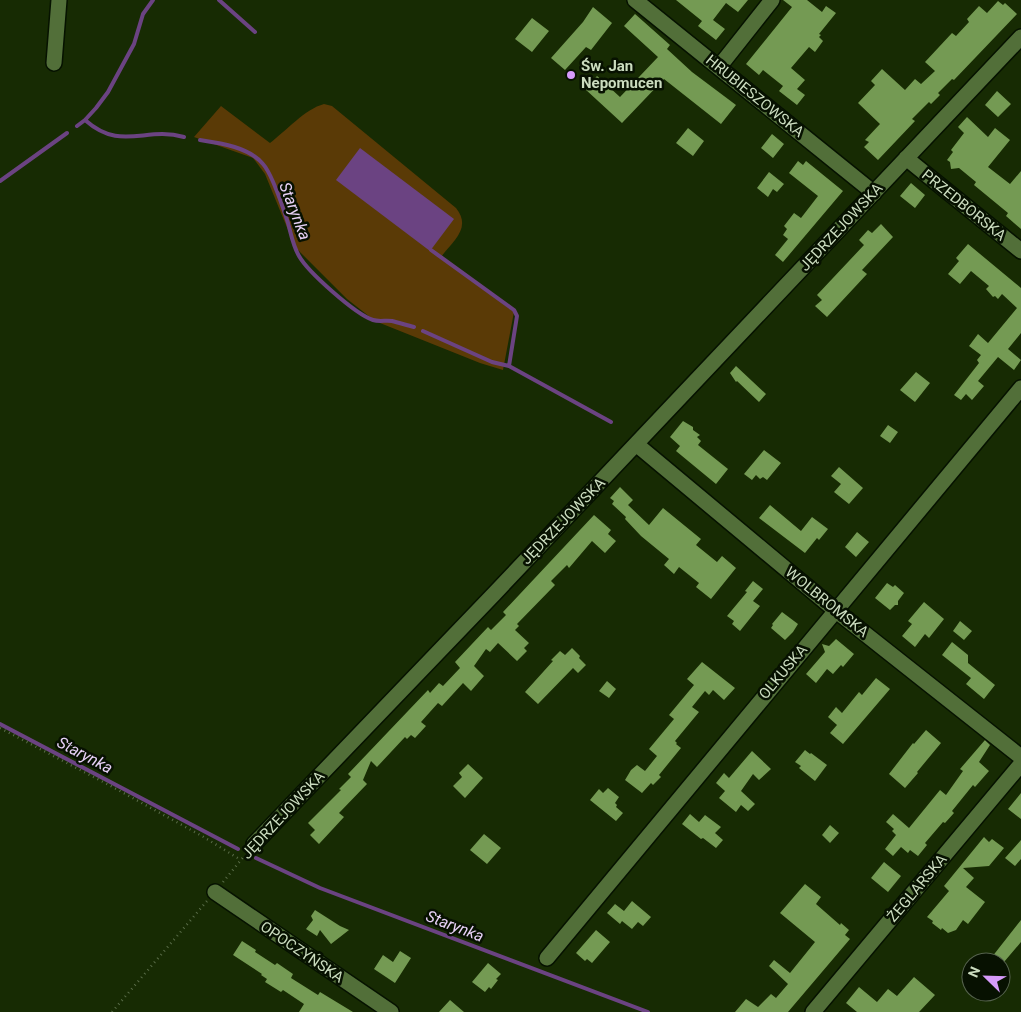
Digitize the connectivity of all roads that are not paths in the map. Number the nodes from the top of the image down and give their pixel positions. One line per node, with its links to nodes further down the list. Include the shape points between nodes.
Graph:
1 (59, 0): 5 (street)
2 (635, 0): 6 (street, HRUBIESZOWSKA)
3 (772, 0): 6 (street)
4 (1021, 37): 7 (street, JĘDRZEJOWSKA)
5 (54, 63)
6 (719, 67): 8 (street, HRUBIESZOWSKA)
7 (906, 158): 8 (street, JĘDRZEJOWSKA); 9 (street, PRZEDBORSKA)
8 (874, 193): 11 (street, JĘDRZEJOWSKA)
9 (1021, 252)
10 (1021, 388): 12 (street, OLKUSKA)
11 (636, 444): 12 (street, WOLBROMSKA); 15 (street, JĘDRZEJOWSKA)
12 (835, 610): 13 (street, WOLBROMSKA); 17 (street, OLKUSKA)
13 (1021, 757)
14 (1021, 764): 19 (street, ŻEGLARSKA)
15 (254, 844)
16 (215, 892): 18 (street, OPOCZYŃSKA)
17 (547, 958)
18 (391, 1012)
19 (812, 1012)

